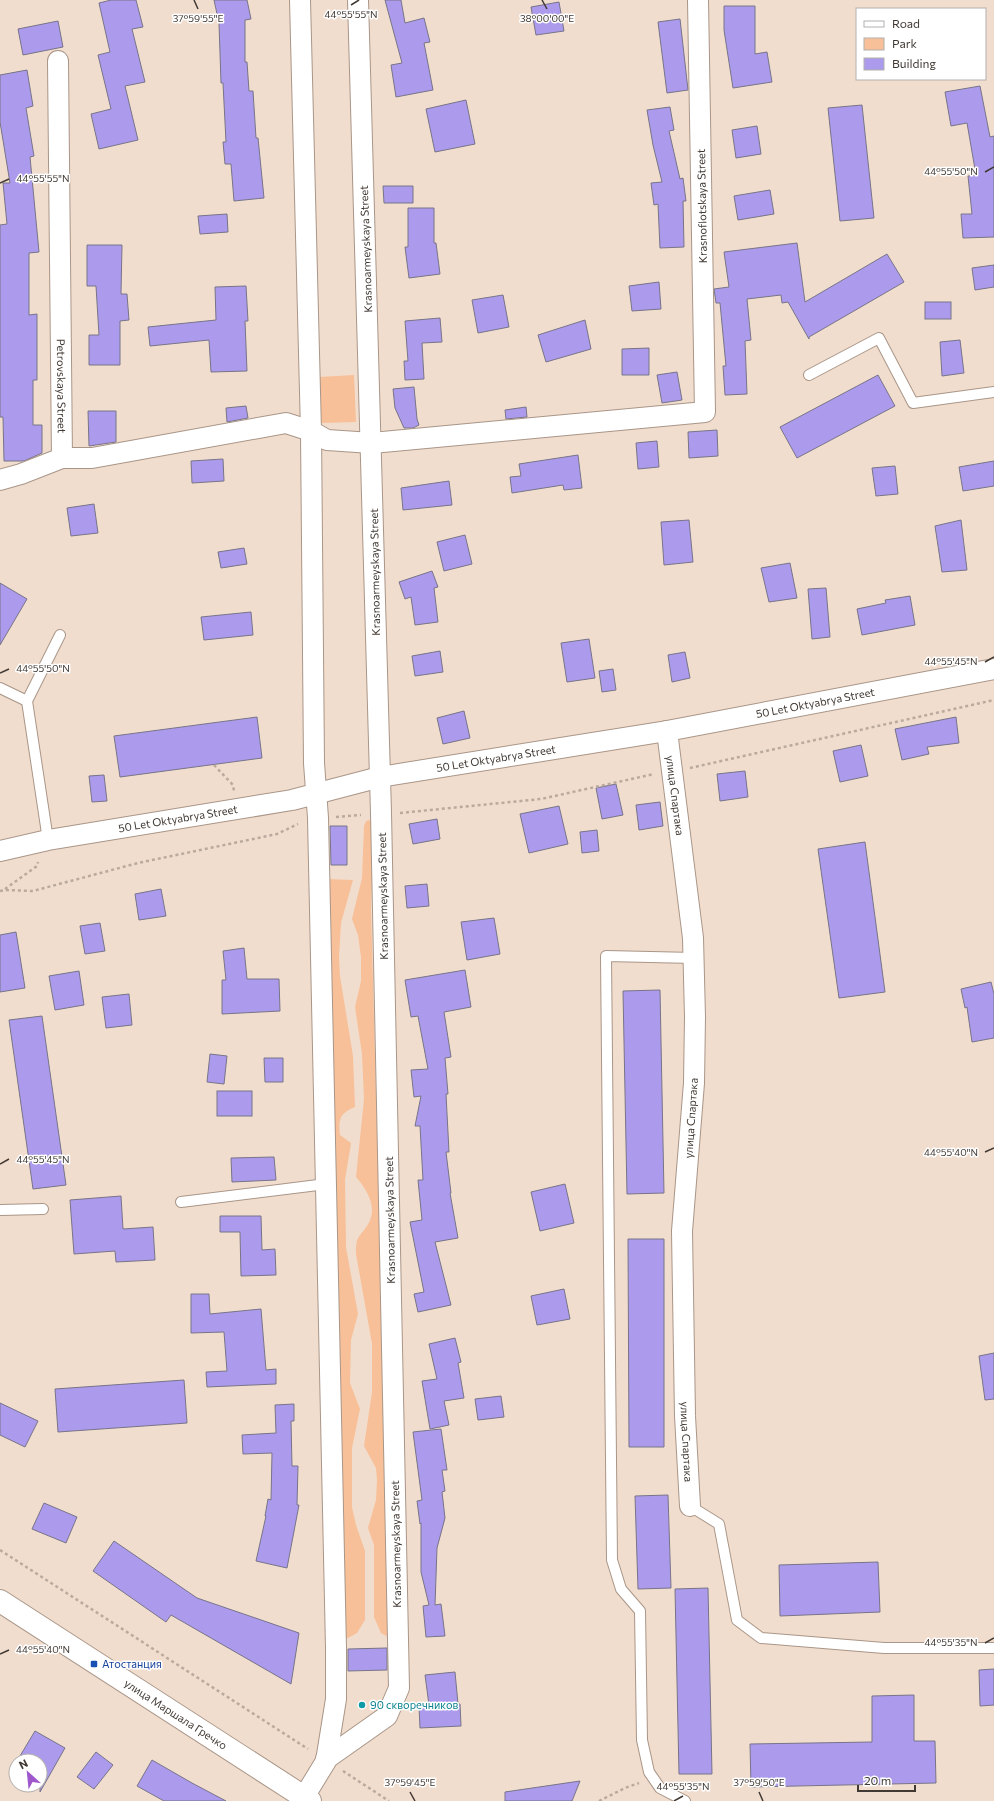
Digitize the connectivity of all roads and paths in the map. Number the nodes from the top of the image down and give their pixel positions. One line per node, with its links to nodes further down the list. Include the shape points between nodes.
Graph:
1 (300, 0): 7 (street, Krasnoarmeyskaya Street)
2 (358, 0): 8 (street, Krasnoarmeyskaya Street)
3 (698, 0): 8 (street, Krasnoflotskaya Street, via 705,412)
4 (58, 61): 9 (street, Petrovskaya Street)
5 (809, 375): 6 (lane, via 879,338 913,404)
6 (994, 392)
7 (310, 431): 8 (street, via 327,440); 9 (street, via 286,423 92,458); 20 (street, Krasnoarmeyskaya Street, via 314,763)
8 (372, 443): 19 (street, Krasnoarmeyskaya Street)
9 (62, 458): 10 (street)
10 (0, 480)
11 (60, 635): 15 (lane)
12 (994, 669): 16 (street, 50 Let Oktyabrya Street)
13 (0, 688): 15 (lane)
14 (994, 700): 18 (path)
15 (27, 701): 24 (lane)
16 (667, 731): 18 (street, улица Спартака); 19 (street, 50 Let Oktyabrya Street)
17 (214, 765): 21 (path, via 233,785)
18 (672, 771): 22 (path, via 541,798); 28 (street, улица Спартака)
19 (380, 777): 20 (street, 50 Let Oktyabrya Street); 22 (street, Krasnoarmeyskaya Street)
20 (317, 793): 21 (street, 50 Let Oktyabrya Street); 23 (street, Krasnoarmeyskaya Street)
21 (236, 810): 24 (street, 50 Let Oktyabrya Street)
22 (382, 813): 23 (path); 37 (street, Krasnoarmeyskaya Street, via 399,1688 386,1716)
23 (318, 818): 26 (path, via 304,821 277,834 138,863 33,891); 29 (street, Krasnoarmeyskaya Street)
24 (48, 840): 25 (street, 50 Let Oktyabrya Street); 26 (path, via 37,866)
25 (0, 851)
26 (5, 890): 27 (path)
27 (0, 891)
28 (694, 958): 33 (street, улица Спартака, via 694,1083 682,1231 685,1416); 38 (lane, via 606,956 612,1560 621,1589 640,1611 642,1740 648,1772)
29 (326, 1184): 30 (lane); 37 (street, Krasnoarmeyskaya Street, via 336,1648 336,1699)
30 (181, 1202)
31 (43, 1209): 32 (lane)
32 (0, 1210)
33 (690, 1506): 36 (lane, via 719,1524 737,1620 761,1638 884,1648)
34 (0, 1550): 37 (path)
35 (0, 1601): 39 (main road, улица Маршала Гречко)
36 (994, 1648)
37 (326, 1760): 39 (street, Krasnoarmeyskaya Street); 40 (path)
38 (653, 1778): 41 (path); 42 (lane, via 660,1788)
39 (307, 1799)
40 (390, 1801)
41 (599, 1801)
42 (685, 1801)

